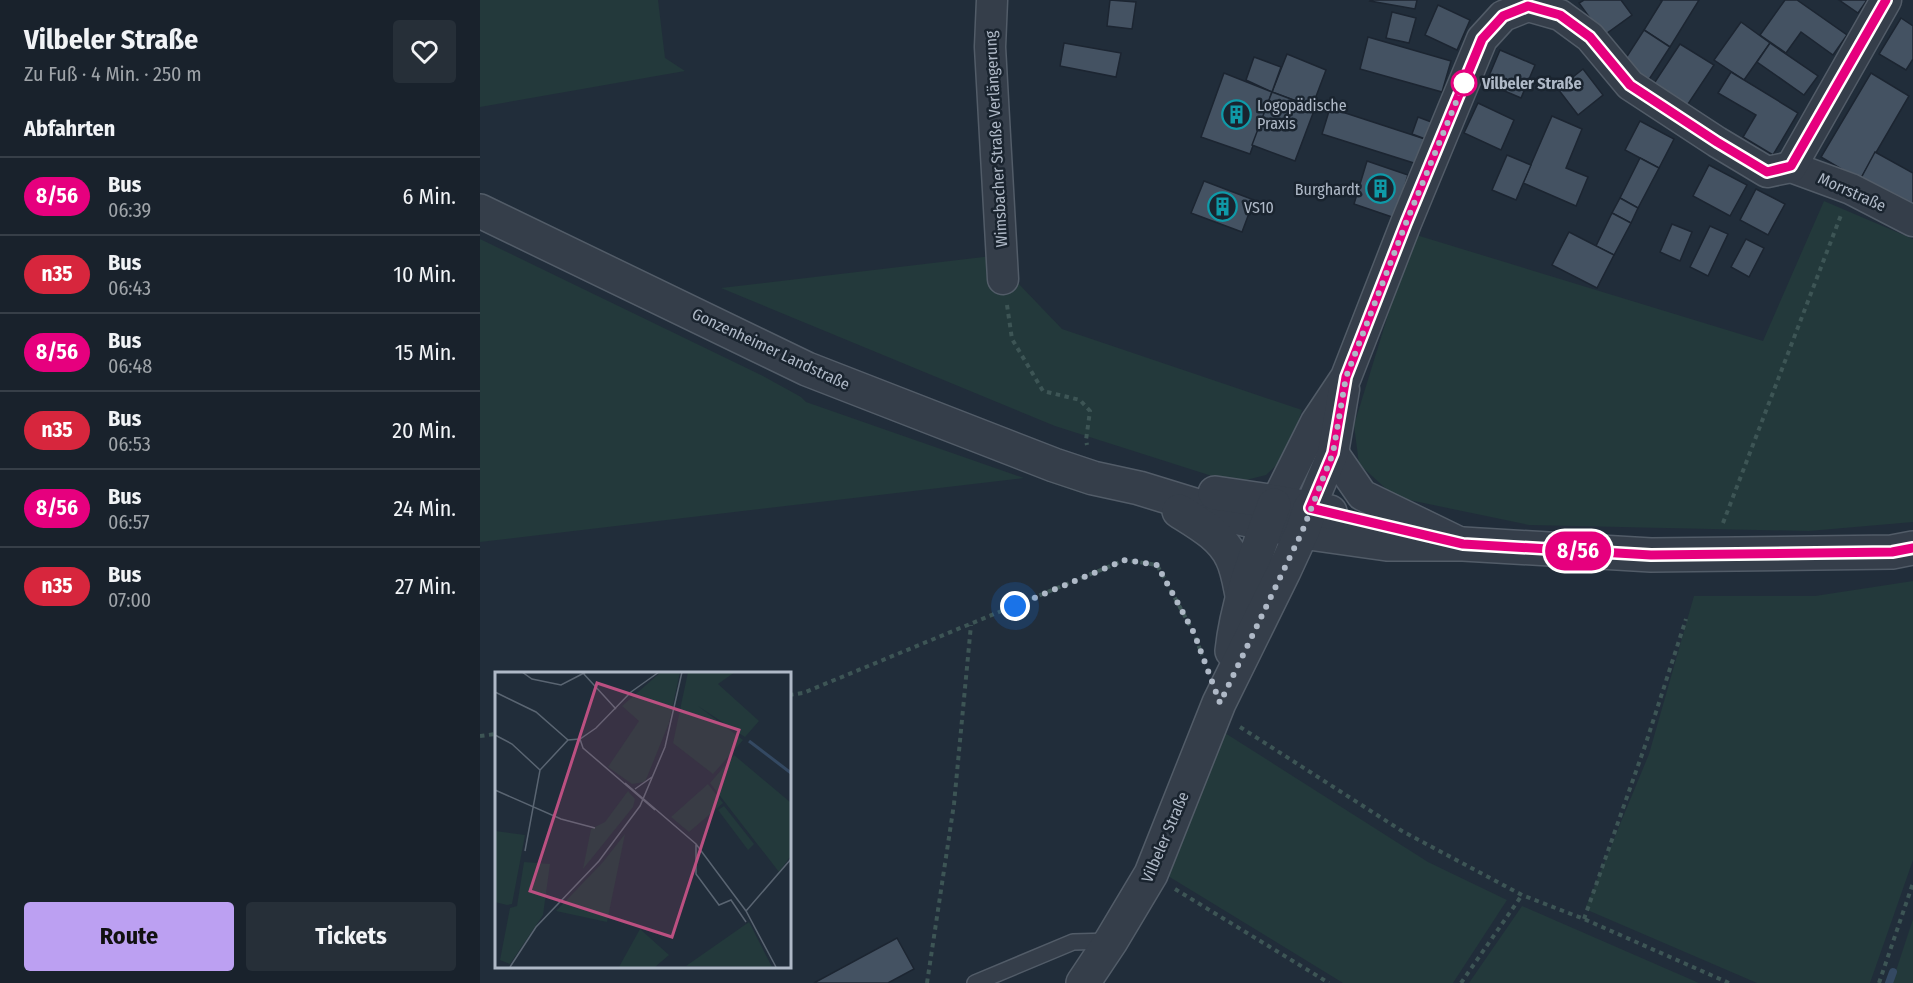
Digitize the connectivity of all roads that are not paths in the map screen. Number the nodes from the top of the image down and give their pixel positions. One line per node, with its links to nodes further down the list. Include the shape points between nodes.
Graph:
1 (992, 0): 7 (street, Wimsbacher Straße Verlängerung, via 990,47)
2 (1886, 0): 4 (street)
3 (1527, 3): 4 (street, Morrstraße, via 1560,15 1590,37 1630,85 1717,142 1767,172); 8 (street, Vilbeler Straße, via 1503,16 1482,39)
4 (1791, 166): 6 (street, Morrstraße, via 1851,189)
5 (480, 211): 10 (street, Gonzenheimer Landstraße, via 807,369 1054,465)
6 (1913, 221)
7 (1003, 279)
8 (1346, 377): 9 (street, Vilbeler Straße); 11 (street, Vilbeler Straße, via 1316,422)
9 (1333, 453): 12 (street, Vilbeler Straße); 13 (street, via 1362,495)
10 (1139, 488): 11 (street, Gonzenheimer Landstraße, via 1230,516); 15 (street, via 1218,538 1232,557)
11 (1271, 513): 12 (street, Gonzenheimer Landstraße); 15 (street, Vilbeler Straße)
12 (1306, 520): 13 (street, Gonzenheimer Landstraße, via 1387,544); 16 (street, Vilbeler Straße)
13 (1463, 544): 14 (street, Gonzenheimer Landstraße, via 1651,555 1892,552)
14 (1913, 548)
15 (1243, 600): 16 (street, Vilbeler Straße)
16 (1224, 693): 17 (street, Vilbeler Straße, via 1151,874)
17 (1111, 941): 18 (lane, via 1073,942); 19 (street, Vilbeler Straße)
18 (975, 983)
19 (1083, 983)

